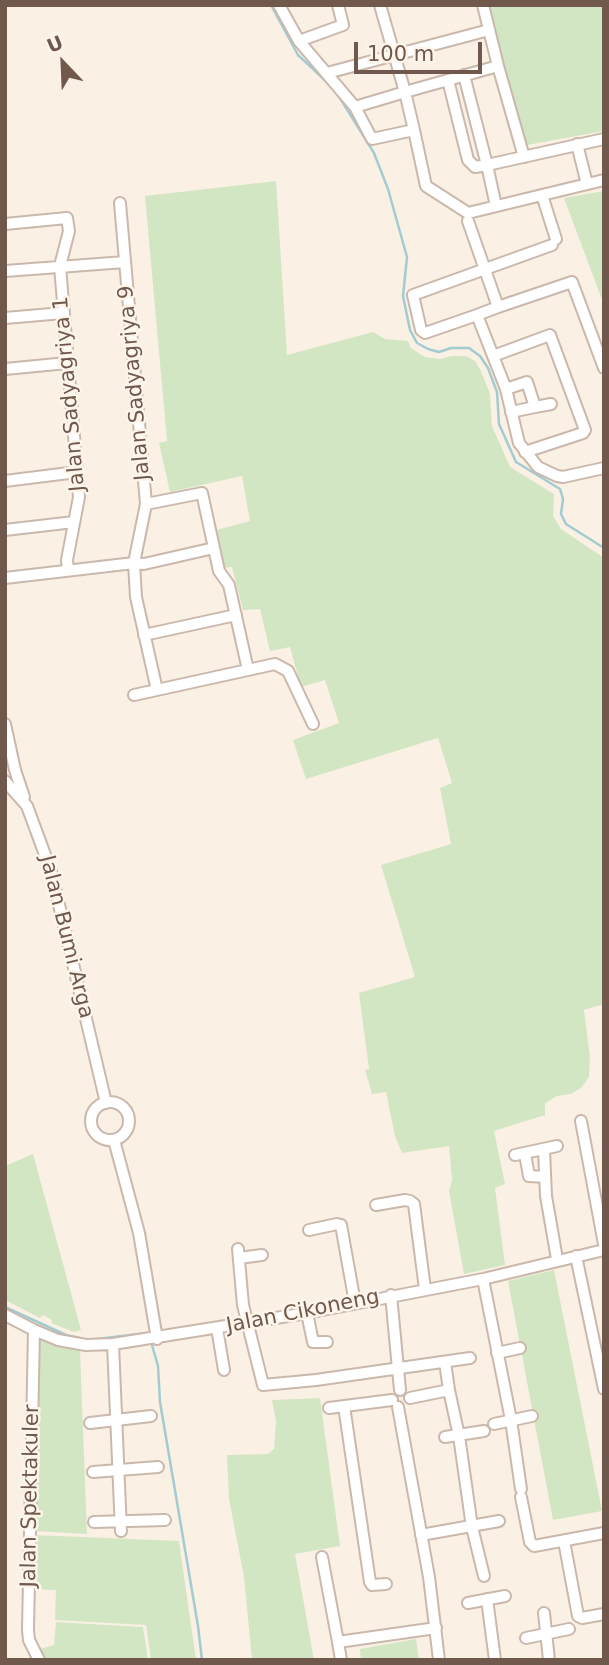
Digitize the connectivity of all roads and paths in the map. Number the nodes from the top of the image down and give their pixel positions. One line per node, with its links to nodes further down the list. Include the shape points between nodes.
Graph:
1 (279, 5): 6 (street)
2 (338, 5): 6 (street, via 343,25)
3 (380, 5): 7 (street)
4 (483, 5): 5 (street)
5 (489, 30): 7 (street); 8 (street)
6 (299, 41): 9 (street)
7 (395, 56): 9 (street); 12 (street)
8 (498, 66): 10 (street); 17 (street)
9 (327, 73): 13 (street)
10 (464, 75): 11 (street); 18 (street)
11 (447, 80): 12 (street); 18 (street, via 468,160 475,167)
12 (405, 92): 13 (street); 14 (street)
13 (355, 107): 14 (street, via 372,139)
14 (414, 130): 23 (street, via 426,186 468,213)
15 (604, 139): 16 (street)
16 (577, 144): 17 (street); 20 (street)
17 (524, 157): 18 (street)
18 (487, 165): 23 (street)
19 (604, 180): 20 (street)
20 (587, 184): 21 (street)
21 (542, 195): 23 (street); 28 (street, via 554,242)
22 (120, 203): 26 (street, Jalan Sadyagriya 9)
23 (496, 206)
24 (468, 221): 28 (street)
25 (5, 224): 27 (street, Jalan Sadyagriya 1, via 67,218 69,231)
26 (125, 262): 27 (street); 46 (street, Jalan Sadyagriya 9)
27 (60, 267): 29 (street); 31 (street, Jalan Sadyagriya 1)
28 (485, 269): 30 (street); 32 (street, via 412,297 425,332)
29 (5, 271)
30 (498, 307): 32 (street); 36 (street, via 572,282)
31 (63, 313): 33 (street); 35 (street, Jalan Sadyagriya 1)
32 (477, 315): 34 (street)
33 (5, 318)
34 (493, 356): 38 (street); 42 (street, via 550,335 585,430)
35 (67, 363): 37 (street); 44 (street, Jalan Sadyagriya 1)
36 (604, 368)
37 (5, 369)
38 (506, 389): 40 (street, via 527,382); 41 (street)
39 (551, 404): 40 (street)
40 (535, 407): 41 (street)
41 (511, 412): 42 (street)
42 (525, 452): 43 (street, via 538,467 563,477)
43 (604, 468)
44 (77, 472): 45 (street); 47 (street, Jalan Sadyagriya 1)
45 (5, 481)
46 (146, 504): 49 (street, via 202,493); 50 (street, Jalan Sadyagriya 9)
47 (74, 522): 48 (street); 51 (street, Jalan Sadyagriya 1)
48 (5, 530)
49 (214, 548): 50 (street); 53 (street)
50 (134, 563): 51 (street); 54 (street, Jalan Sadyagriya 9)
51 (68, 570): 52 (street)
52 (5, 578)
53 (236, 615): 54 (street); 55 (street)
54 (145, 635): 56 (street, Jalan Sadyagriya 9)
55 (248, 670): 56 (street); 59 (street, via 275,664 288,671)
56 (157, 690): 57 (street)
57 (134, 695)
58 (5, 724): 61 (street)
59 (313, 724)
60 (5, 780): 61 (street, Jalan Bumi Arga)
61 (27, 806): 62 (street, Jalan Bumi Arga, via 61,906)
62 (106, 1103): 64 (street, via 123,1107 129,1118 127,1130); 64 (street, via 93,1111 92,1129 100,1138)
63 (581, 1121): 70 (street)
64 (114, 1140): 84 (street, via 139,1233)
65 (557, 1146): 66 (street)
66 (544, 1150): 67 (street); 67 (street, via 520,1155 529,1176)
67 (545, 1177): 74 (street)
68 (376, 1205): 76 (street, via 405,1199 414,1204)
69 (309, 1230): 78 (street, via 341,1225)
70 (604, 1244)
71 (604, 1250): 73 (street, Jalan Cikoneng)
72 (262, 1255): 81 (street, via 238,1254)
73 (576, 1256): 74 (street, Jalan Cikoneng); 93 (street)
74 (557, 1259): 75 (street, Jalan Cikoneng)
75 (483, 1279): 76 (street, Jalan Cikoneng); 88 (street)
76 (425, 1289): 77 (street, Jalan Cikoneng)
77 (391, 1295): 78 (street, Jalan Cikoneng); 91 (street)
78 (355, 1303): 79 (street, Jalan Cikoneng)
79 (307, 1313): 81 (street, Jalan Cikoneng); 85 (street, via 313,1342)
80 (5, 1315): 83 (street, Jalan Cikoneng)
81 (247, 1322): 82 (street, Jalan Cikoneng); 91 (street, via 263,1385)
82 (217, 1328): 84 (street, Jalan Cikoneng); 92 (street)
83 (34, 1331): 86 (street, Jalan Cikoneng, via 70,1343); 133 (street, Jalan Spektakuler, via 28,1630)
84 (157, 1339): 86 (street, Jalan Cikoneng)
85 (327, 1342)
86 (113, 1344): 102 (street)
87 (520, 1348): 88 (street)
88 (497, 1353): 103 (street)
89 (470, 1358): 90 (street)
90 (445, 1362): 91 (street); 95 (street)
91 (397, 1368): 94 (street)
92 (224, 1370)
93 (603, 1382)
94 (400, 1390): 96 (street); 97 (street, via 394,1393)
95 (449, 1390): 96 (street); 107 (street)
96 (410, 1398): 97 (street, via 405,1407)
97 (395, 1404): 98 (street); 118 (street)
98 (344, 1406): 99 (street); 122 (street, via 370,1583)
99 (329, 1408)
100 (151, 1416): 102 (street)
101 (532, 1416): 103 (street)
102 (117, 1420): 104 (street); 110 (street)
103 (511, 1420): 105 (street); 119 (street, via 531,1545)
104 (90, 1423)
105 (494, 1424)
106 (484, 1431): 107 (street)
107 (459, 1436): 108 (street); 116 (street)
108 (446, 1437)
109 (158, 1467): 110 (street)
110 (120, 1471): 111 (street); 115 (street)
111 (93, 1472)
112 (165, 1520): 115 (street)
113 (499, 1521): 116 (street)
114 (94, 1522): 115 (street)
115 (122, 1526)
116 (472, 1527): 118 (street); 121 (street)
117 (604, 1533): 119 (street)
118 (421, 1535): 128 (street)
119 (564, 1541): 127 (street, via 578,1616)
120 (321, 1556): 132 (street)
121 (484, 1576)
122 (386, 1584)
123 (505, 1596): 124 (street)
124 (487, 1599): 125 (street); 136 (street)
125 (468, 1603)
126 (544, 1614): 130 (street)
127 (604, 1614)
128 (436, 1628): 132 (street); 135 (street)
129 (569, 1629): 130 (street)
130 (546, 1635): 131 (street); 137 (street)
131 (526, 1638)
132 (338, 1642): 134 (street)
133 (39, 1660)
134 (341, 1660)
135 (439, 1660)
136 (495, 1660)
137 (549, 1660)

